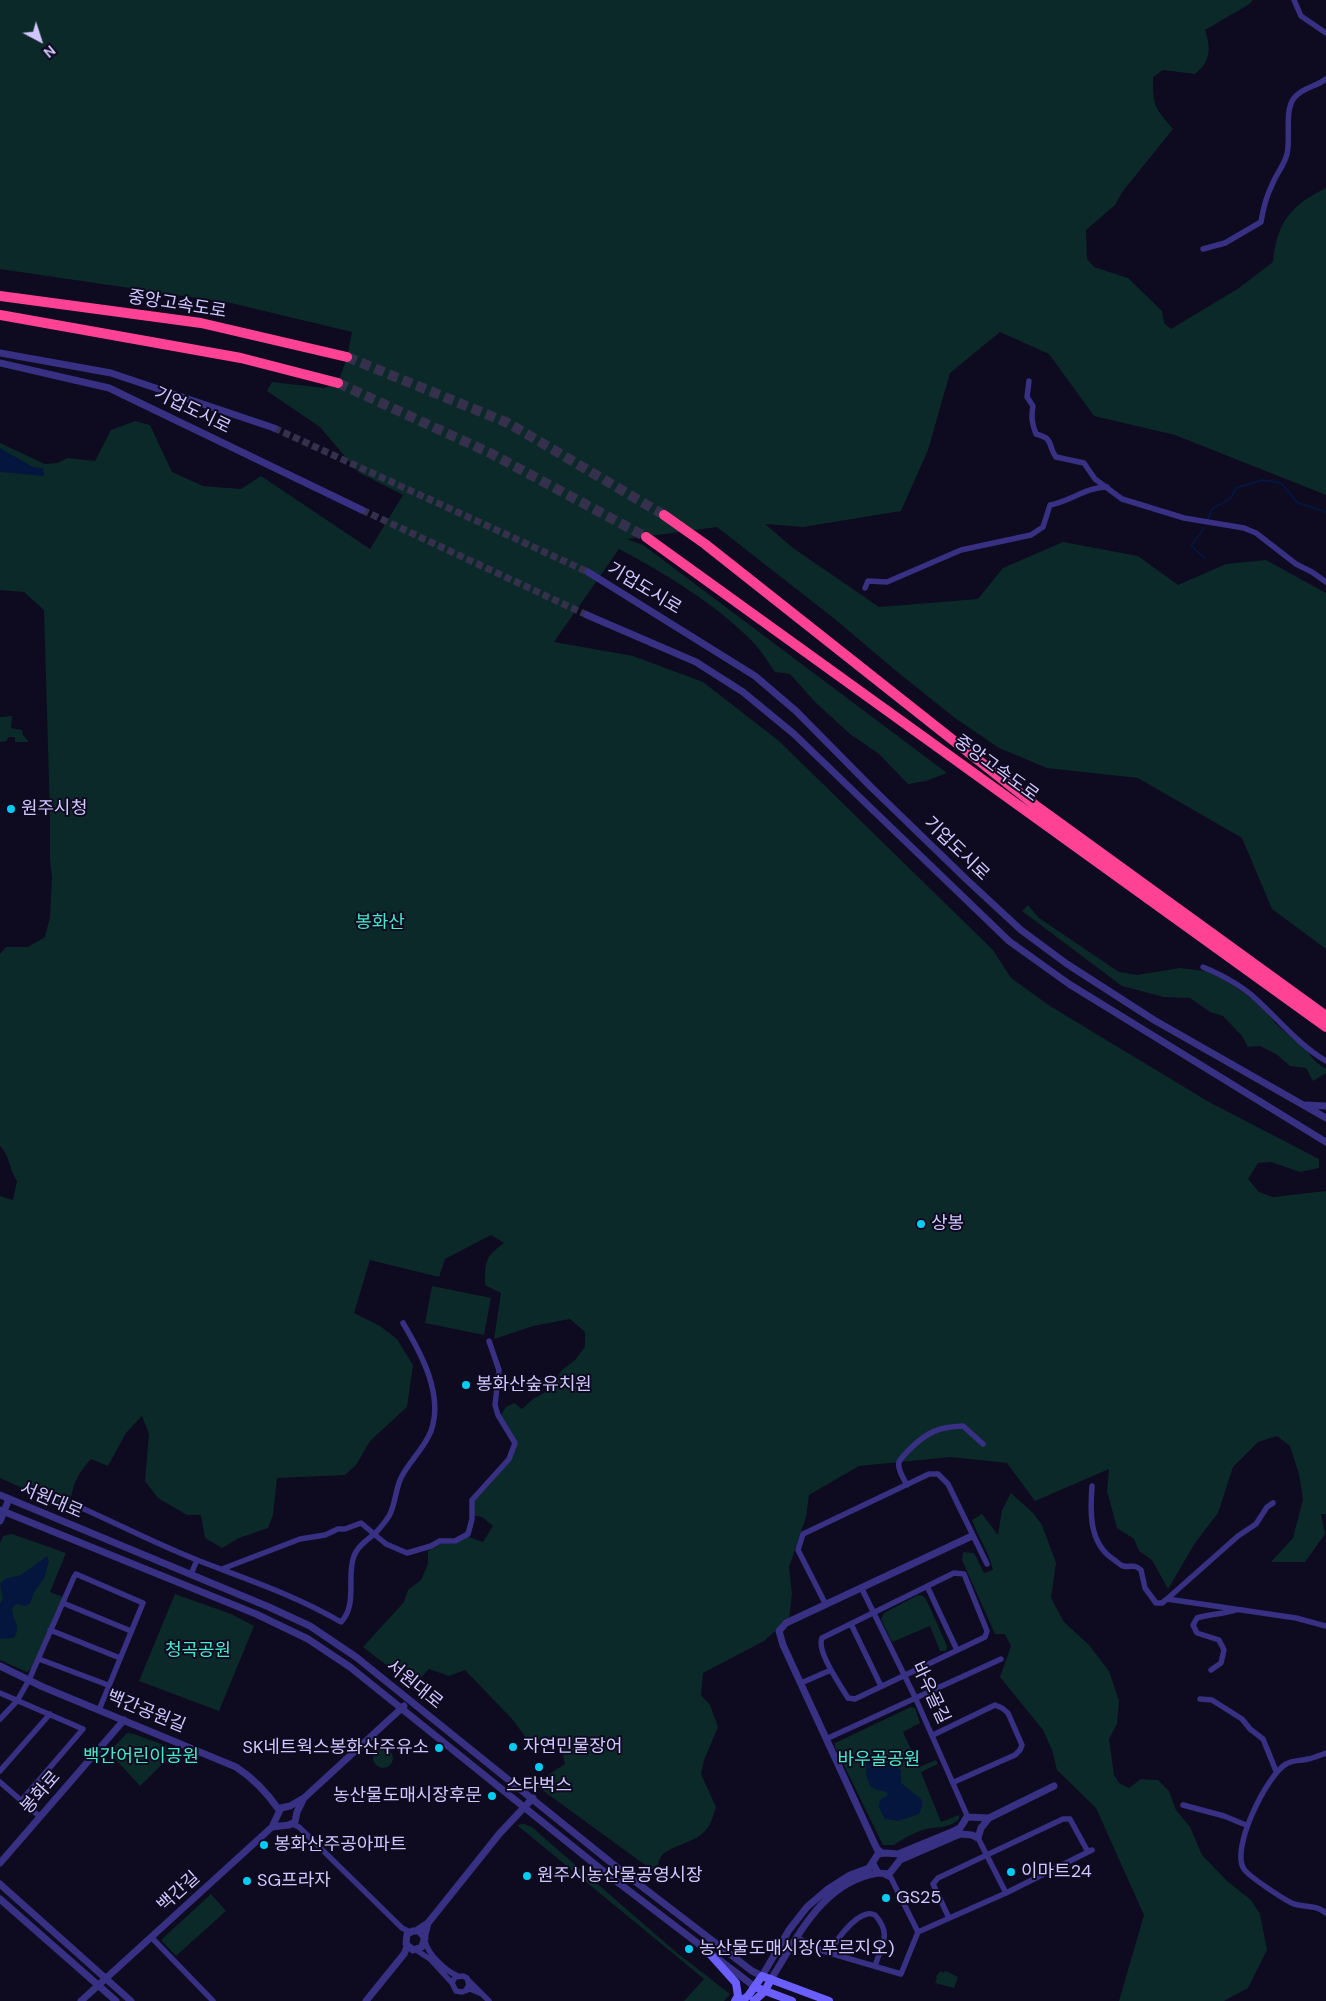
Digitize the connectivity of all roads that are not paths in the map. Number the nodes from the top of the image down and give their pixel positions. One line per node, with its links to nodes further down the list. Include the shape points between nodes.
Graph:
1 (1294, 0): 2 (street, via 1301,16)
2 (1326, 33)
3 (1326, 79): 4 (street, via 1301,91 1292,100 1287,153 1271,186 1261,222 1225,243)
4 (1203, 249)
5 (0, 296): 8 (highway, 중앙고속도로, via 201,323)
6 (0, 315): 11 (highway, via 241,358)
7 (0, 353): 12 (street, 기업도시로, via 111,373)
8 (347, 358)
9 (0, 363): 14 (street, 기업도시로, via 110,388)
10 (1029, 381): 13 (street, via 1027,397 1033,406 1031,416 1036,434 1046,436 1056,457 1084,464 1095,479)
11 (338, 383)
12 (274, 428)
13 (1108, 487): 18 (street, via 1122,499 1160,511 1256,533); 19 (street, via 1090,488 1050,506 1043,527 1031,535 961,550 887,582 868,581)
14 (362, 510)
15 (664, 515): 22 (highway, 중앙고속도로, via 1035,805)
16 (646, 537): 22 (highway, 중앙고속도로)
17 (588, 572): 24 (street, 기업도시로, via 755,676 796,711 967,880 1028,935 1154,1020)
18 (1326, 582)
19 (865, 588)
20 (588, 615): 27 (street, 기업도시로, via 696,662 744,692 794,734 1009,941 1070,984)
21 (1203, 967): 23 (street, via 1255,998)
22 (1326, 1023)
23 (1326, 1061)
24 (1301, 1104): 25 (street); 26 (street, 기업도시로)
25 (1326, 1106)
26 (1326, 1118)
27 (1326, 1142)
28 (403, 1323): 39 (street, via 428,1370 435,1409 430,1433 401,1477 390,1514)
29 (489, 1340): 39 (street, via 499,1370 495,1405 515,1443 509,1459 472,1500 468,1534 455,1541 440,1541 407,1554 386,1544)
30 (983, 1444): 31 (street, via 963,1426 930,1432 900,1462 899,1469)
31 (906, 1485): 40 (street, via 929,1474 940,1476 948,1484); 50 (street, via 803,1534 798,1550)
32 (1092, 1486): 48 (street, via 1095,1537 1101,1549 1123,1566 1135,1565 1141,1570 1144,1588 1156,1603)
33 (0, 1495): 34 (street, 서원대로)
34 (9, 1499): 37 (street); 44 (street, 서원대로)
35 (1273, 1503): 48 (street, via 1256,1524)
36 (75, 1505): 41 (street)
37 (2, 1511): 38 (street); 45 (street, 서원대로)
38 (0, 1521)
39 (375, 1534): 43 (street, via 361,1523 355,1524 325,1535 300,1539); 43 (street, via 362,1543 354,1555 350,1605 341,1622 274,1588)
40 (972, 1536): 42 (street); 47 (street)
41 (197, 1560): 43 (street); 44 (street)
42 (987, 1564)
43 (222, 1569)
44 (191, 1574): 45 (street); 73 (street, 서원대로, via 310,1626 356,1657)
45 (187, 1585): 74 (street, 서원대로, via 308,1638)
46 (927, 1586): 52 (street); 57 (street); 57 (street, via 954,1574 964,1574 987,1631 983,1639)
47 (862, 1589): 50 (street); 52 (street, 바우골길)
48 (1167, 1599): 51 (street)
49 (63, 1602): 55 (street); 56 (street); 56 (street, via 76,1574 142,1603)
50 (826, 1605): 66 (street, via 786,1623 779,1631)
51 (1238, 1609): 54 (street); 63 (street, via 1197,1618 1193,1625 1197,1633 1219,1640 1224,1650 1221,1663)
52 (872, 1612): 53 (street); 64 (street, 바우골길)
53 (851, 1624): 62 (street, via 820,1640); 68 (street)
54 (1326, 1626)
55 (50, 1630): 58 (street); 59 (street)
56 (131, 1630): 59 (street)
57 (958, 1650): 64 (street)
58 (39, 1658): 65 (street); 67 (street)
59 (120, 1658): 67 (street)
60 (1001, 1658): 70 (street)
61 (0, 1666): 65 (street, 백간공원길)
62 (831, 1670): 66 (street); 68 (street, via 848,1698 855,1699)
63 (1211, 1670)
64 (904, 1674): 68 (street); 70 (street, 바우골길)
65 (29, 1680): 72 (street); 75 (street, 백간공원길)
66 (801, 1683): 80 (street)
67 (108, 1685): 75 (street)
68 (881, 1686)
69 (0, 1693): 72 (street)
70 (915, 1697): 79 (street, 바우골길); 80 (street)
71 (1200, 1699): 83 (street, via 1212,1700 1242,1719 1264,1739)
72 (17, 1701): 76 (street); 77 (street)
73 (408, 1701): 74 (street); 88 (street, 서원대로)
74 (402, 1708): 87 (street); 91 (street, 서원대로)
75 (99, 1710): 78 (street, 백간공원길)
76 (50, 1714): 82 (street); 89 (street, via 83,1729)
77 (0, 1719)
78 (124, 1720): 92 (street, 백간공원길, via 236,1767); 93 (street, 봉화로)
79 (933, 1734): 85 (street, 바우골길); 85 (street, via 995,1705 1008,1713 1022,1745 1020,1750)
80 (826, 1739): 101 (street)
81 (1326, 1753): 83 (street, via 1308,1760 1295,1760)
82 (0, 1771)
83 (1276, 1771): 98 (street)
84 (0, 1782): 89 (street)
85 (954, 1782): 96 (street, 바우골길)
86 (1054, 1786): 95 (street)
87 (304, 1798): 92 (street); 97 (street)
88 (533, 1798): 91 (street); 122 (street, 서원대로, via 619,1869)
89 (21, 1801): 93 (street)
90 (1183, 1806): 98 (street)
91 (524, 1808): 111 (street); 119 (street, 서원대로)
92 (283, 1810): 97 (street); 97 (street, via 281,1822); 99 (street, 백간길)
93 (40, 1817): 103 (street, 봉화로)
94 (975, 1817): 95 (street); 96 (street); 100 (street, via 980,1822)
95 (990, 1818): 100 (street)
96 (965, 1819): 100 (street, via 964,1830); 101 (street, via 958,1830 898,1854)
97 (294, 1821): 99 (street); 113 (street, via 402,1928)
98 (1246, 1825): 109 (street, via 1240,1856 1243,1869 1294,1904 1319,1908)
99 (272, 1827): 114 (street, 백간길)
100 (976, 1833): 102 (street); 104 (street, via 960,1834 900,1860)
101 (879, 1855): 104 (street, via 894,1859); 105 (street); 122 (street, via 864,1870 828,1889 807,1907 789,1930)
102 (988, 1856): 107 (street); 107 (street, via 1063,1819 1070,1819 1090,1851); 110 (street, via 935,1880 933,1884)
103 (0, 1863)
104 (895, 1868): 105 (street)
105 (885, 1876): 112 (street); 115 (street, via 858,1879 830,1897 811,1915)
106 (0, 1884): 123 (street)
107 (1006, 1893): 110 (street)
108 (0, 1899): 127 (street)
109 (1326, 1913)
110 (949, 1918): 112 (street)
111 (428, 1923): 113 (street); 116 (street)
112 (918, 1932): 120 (street, via 902,1974)
113 (411, 1933): 116 (street, via 422,1933); 117 (street)
114 (151, 1937): 123 (street, 백간길); 135 (street)
115 (796, 1937): 118 (street); 124 (street)
116 (425, 1940): 117 (street, via 422,1947); 121 (street, via 430,1952)
117 (412, 1949): 126 (street, via 430,1958); 136 (street, via 404,1954)
118 (830, 1953): 120 (street); 120 (street, via 834,1942 858,1919 867,1914 875,1915 883,1924 885,1934)
119 (710, 1954): 128 (street, 서원대로); 138 (main road, via 736,1983 738,1996)
120 (875, 1966)
121 (458, 1976): 125 (street); 126 (street)
122 (762, 1976): 124 (main road); 128 (main road)
123 (106, 1978): 127 (street, 백간길); 134 (street)
124 (771, 1979): 130 (main road); 142 (main road)
125 (468, 1980): 129 (street); 131 (street)
126 (452, 1983): 129 (street, via 456,1991)
127 (99, 1985): 132 (street); 133 (street)
128 (755, 1987): 130 (main road); 139 (main road)
129 (466, 1990): 131 (street)
130 (765, 1991): 140 (main road); 141 (main road)
131 (482, 1994): 137 (street)
132 (81, 2001)
133 (116, 2001)
134 (131, 2001)
135 (213, 2001)
136 (366, 2001)
137 (489, 2001)
138 (735, 2001)
139 (741, 2001)
140 (754, 2001)
141 (792, 2001)
142 (829, 2001)

